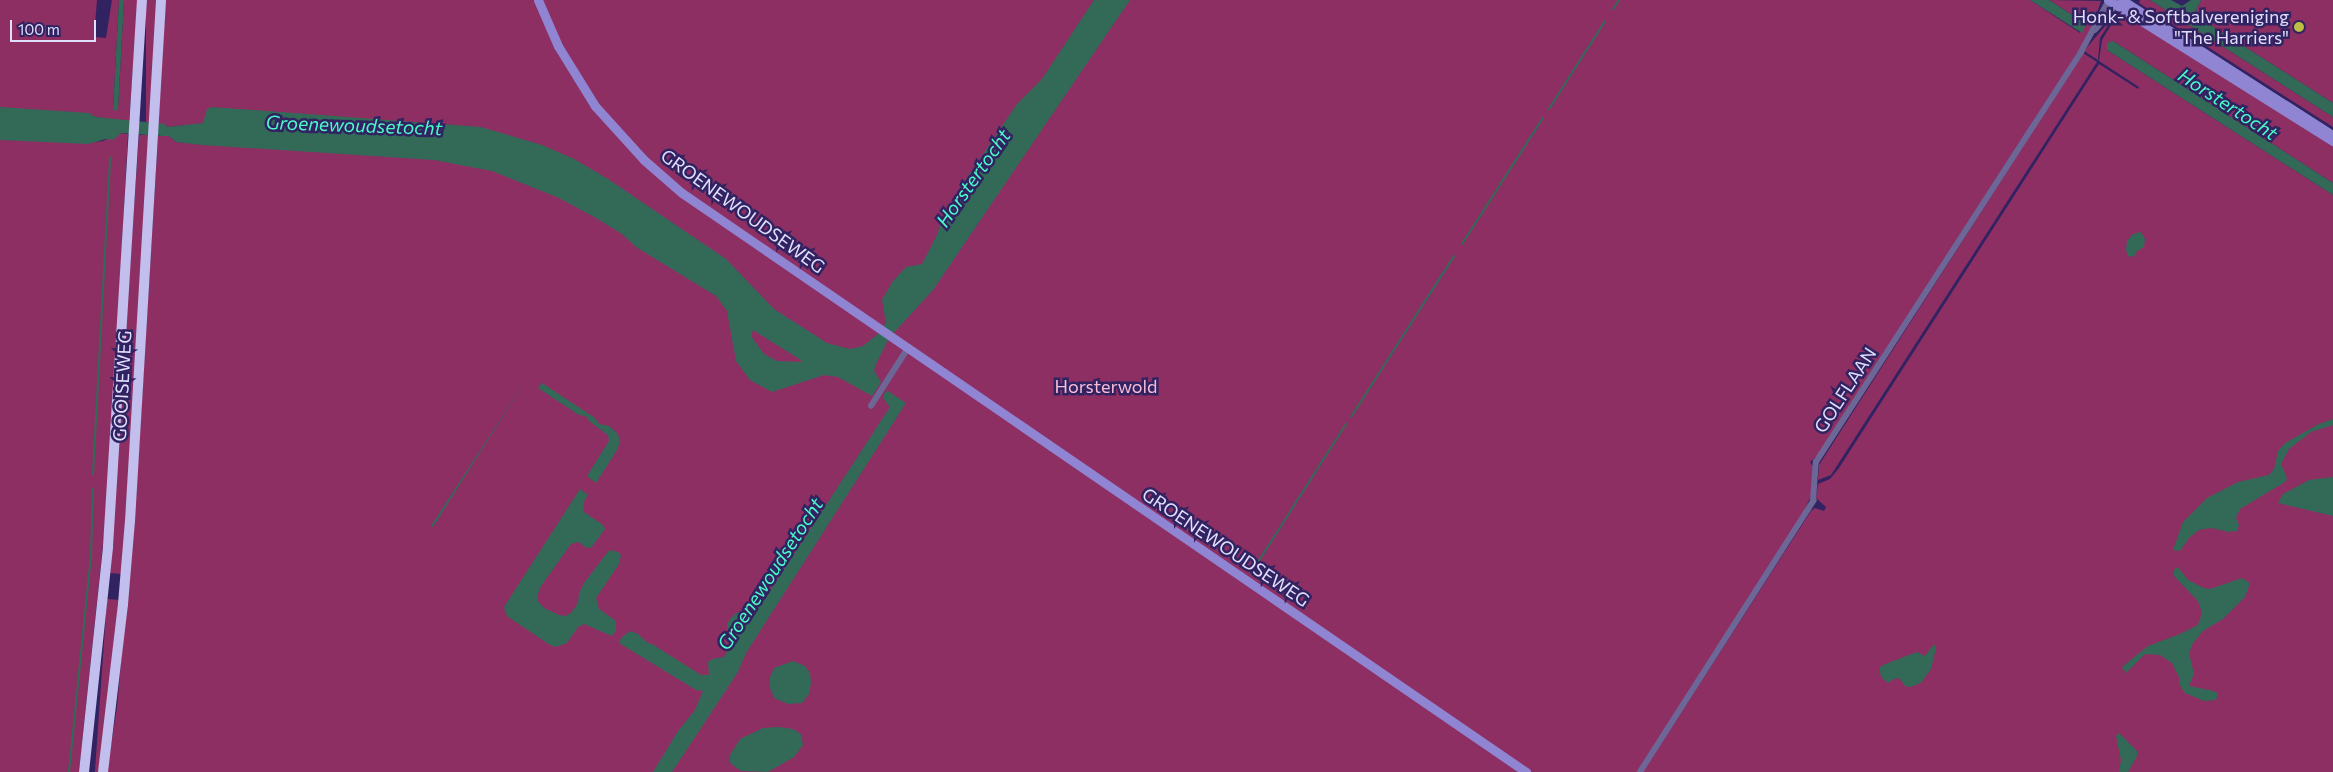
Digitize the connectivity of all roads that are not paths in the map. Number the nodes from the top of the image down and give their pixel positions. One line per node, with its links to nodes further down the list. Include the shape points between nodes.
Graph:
1 (142, 0): 10 (highway, GOOISEWEG, via 108,546)
2 (162, 0): 11 (highway, GOOISEWEG, via 127,558)
3 (538, 0): 8 (street, GROENEWOUDSEWEG, via 558,46 594,103 644,160 682,193)
4 (2114, 1): 5 (street, GOLFLAAN); 5 (street, GOLFLAAN); 6 (street); 7 (street)
5 (2093, 31): 13 (street, GOLFLAAN, via 1816,462 1813,501)
6 (2333, 135)
7 (2333, 142)
8 (908, 348): 9 (street); 12 (street, GROENEWOUDSEWEG)
9 (871, 406)
10 (84, 772)
11 (104, 772)
12 (1526, 772)
13 (1640, 772)

